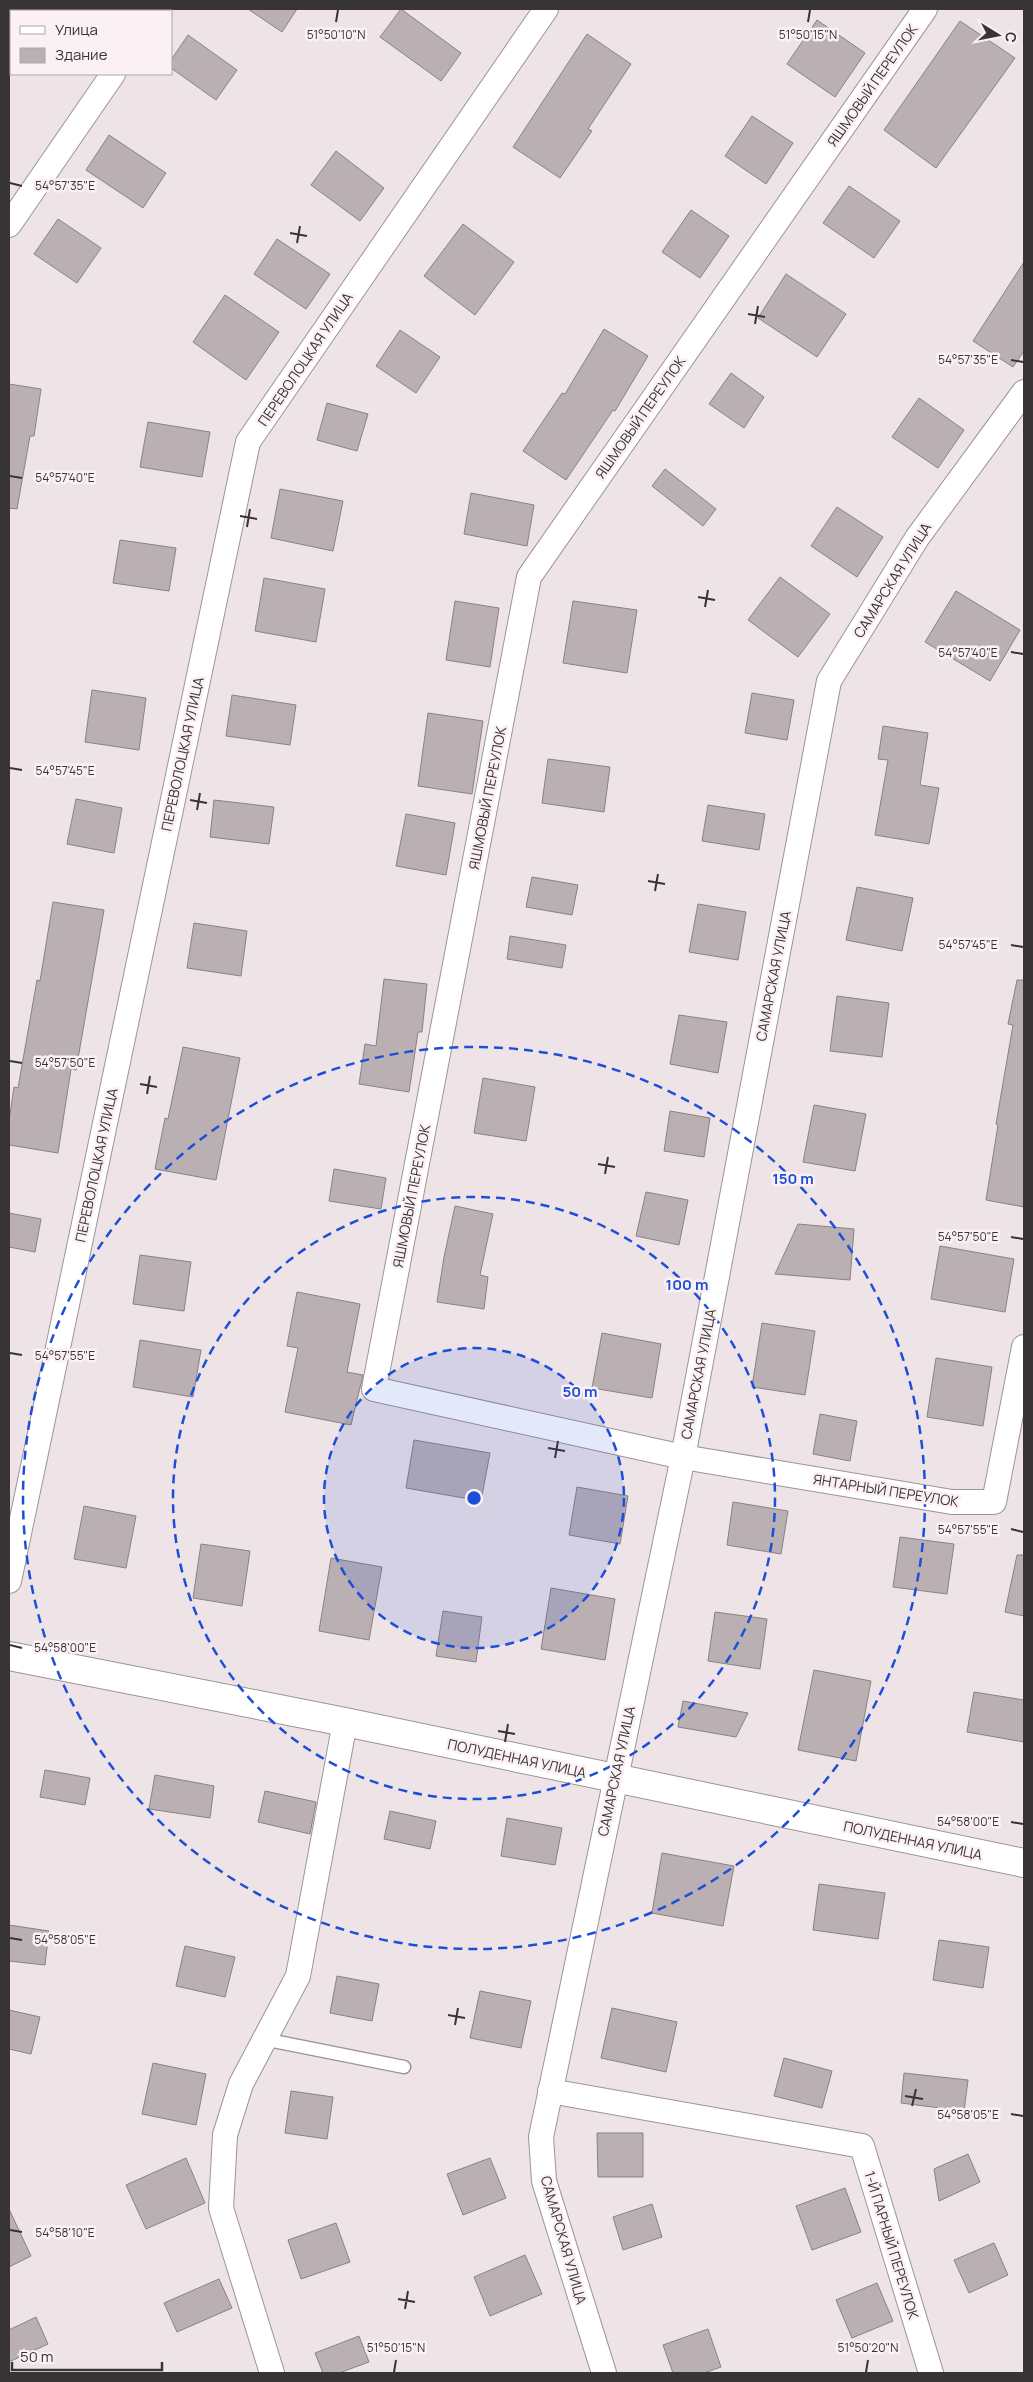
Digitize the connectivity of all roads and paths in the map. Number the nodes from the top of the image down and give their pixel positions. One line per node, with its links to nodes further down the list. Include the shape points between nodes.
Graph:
1 (546, 9): 8 (street, ПЕРЕВОЛОЦКАЯ УЛИЦА, via 248,442)
2 (925, 9): 7 (street, ЯШМОВЫЙ ПЕРЕУЛОК, via 529,577 374,1389)
3 (112, 75): 4 (street)
4 (9, 225)
5 (1024, 392): 7 (street, САМАРСКАЯ УЛИЦА, via 917,538 829,681)
6 (1024, 1347): 7 (street, ЯНТАРНЫЙ ПЕРЕУЛОК, via 994,1502 952,1502)
7 (683, 1457): 11 (street, САМАРСКАЯ УЛИЦА)
8 (9, 1581)
9 (9, 1656): 10 (street, ПОЛУДЕННАЯ УЛИЦА)
10 (345, 1722): 11 (street, ПОЛУДЕННАЯ УЛИЦА); 13 (street, via 298,1976)
11 (614, 1778): 12 (street, ПОЛУДЕННАЯ УЛИЦА); 15 (street, САМАРСКАЯ УЛИЦА)
12 (1024, 1863)
13 (263, 2039): 14 (lane); 16 (street, via 242,2084 225,2135 221,2208)
14 (404, 2067)
15 (550, 2091): 17 (street, САМАРСКАЯ УЛИЦА, via 541,2137 544,2181); 18 (street, 1-Й ПАРНЫЙ ПЕРЕУЛОК, via 862,2146)
16 (272, 2373)
17 (604, 2373)
18 (931, 2373)

